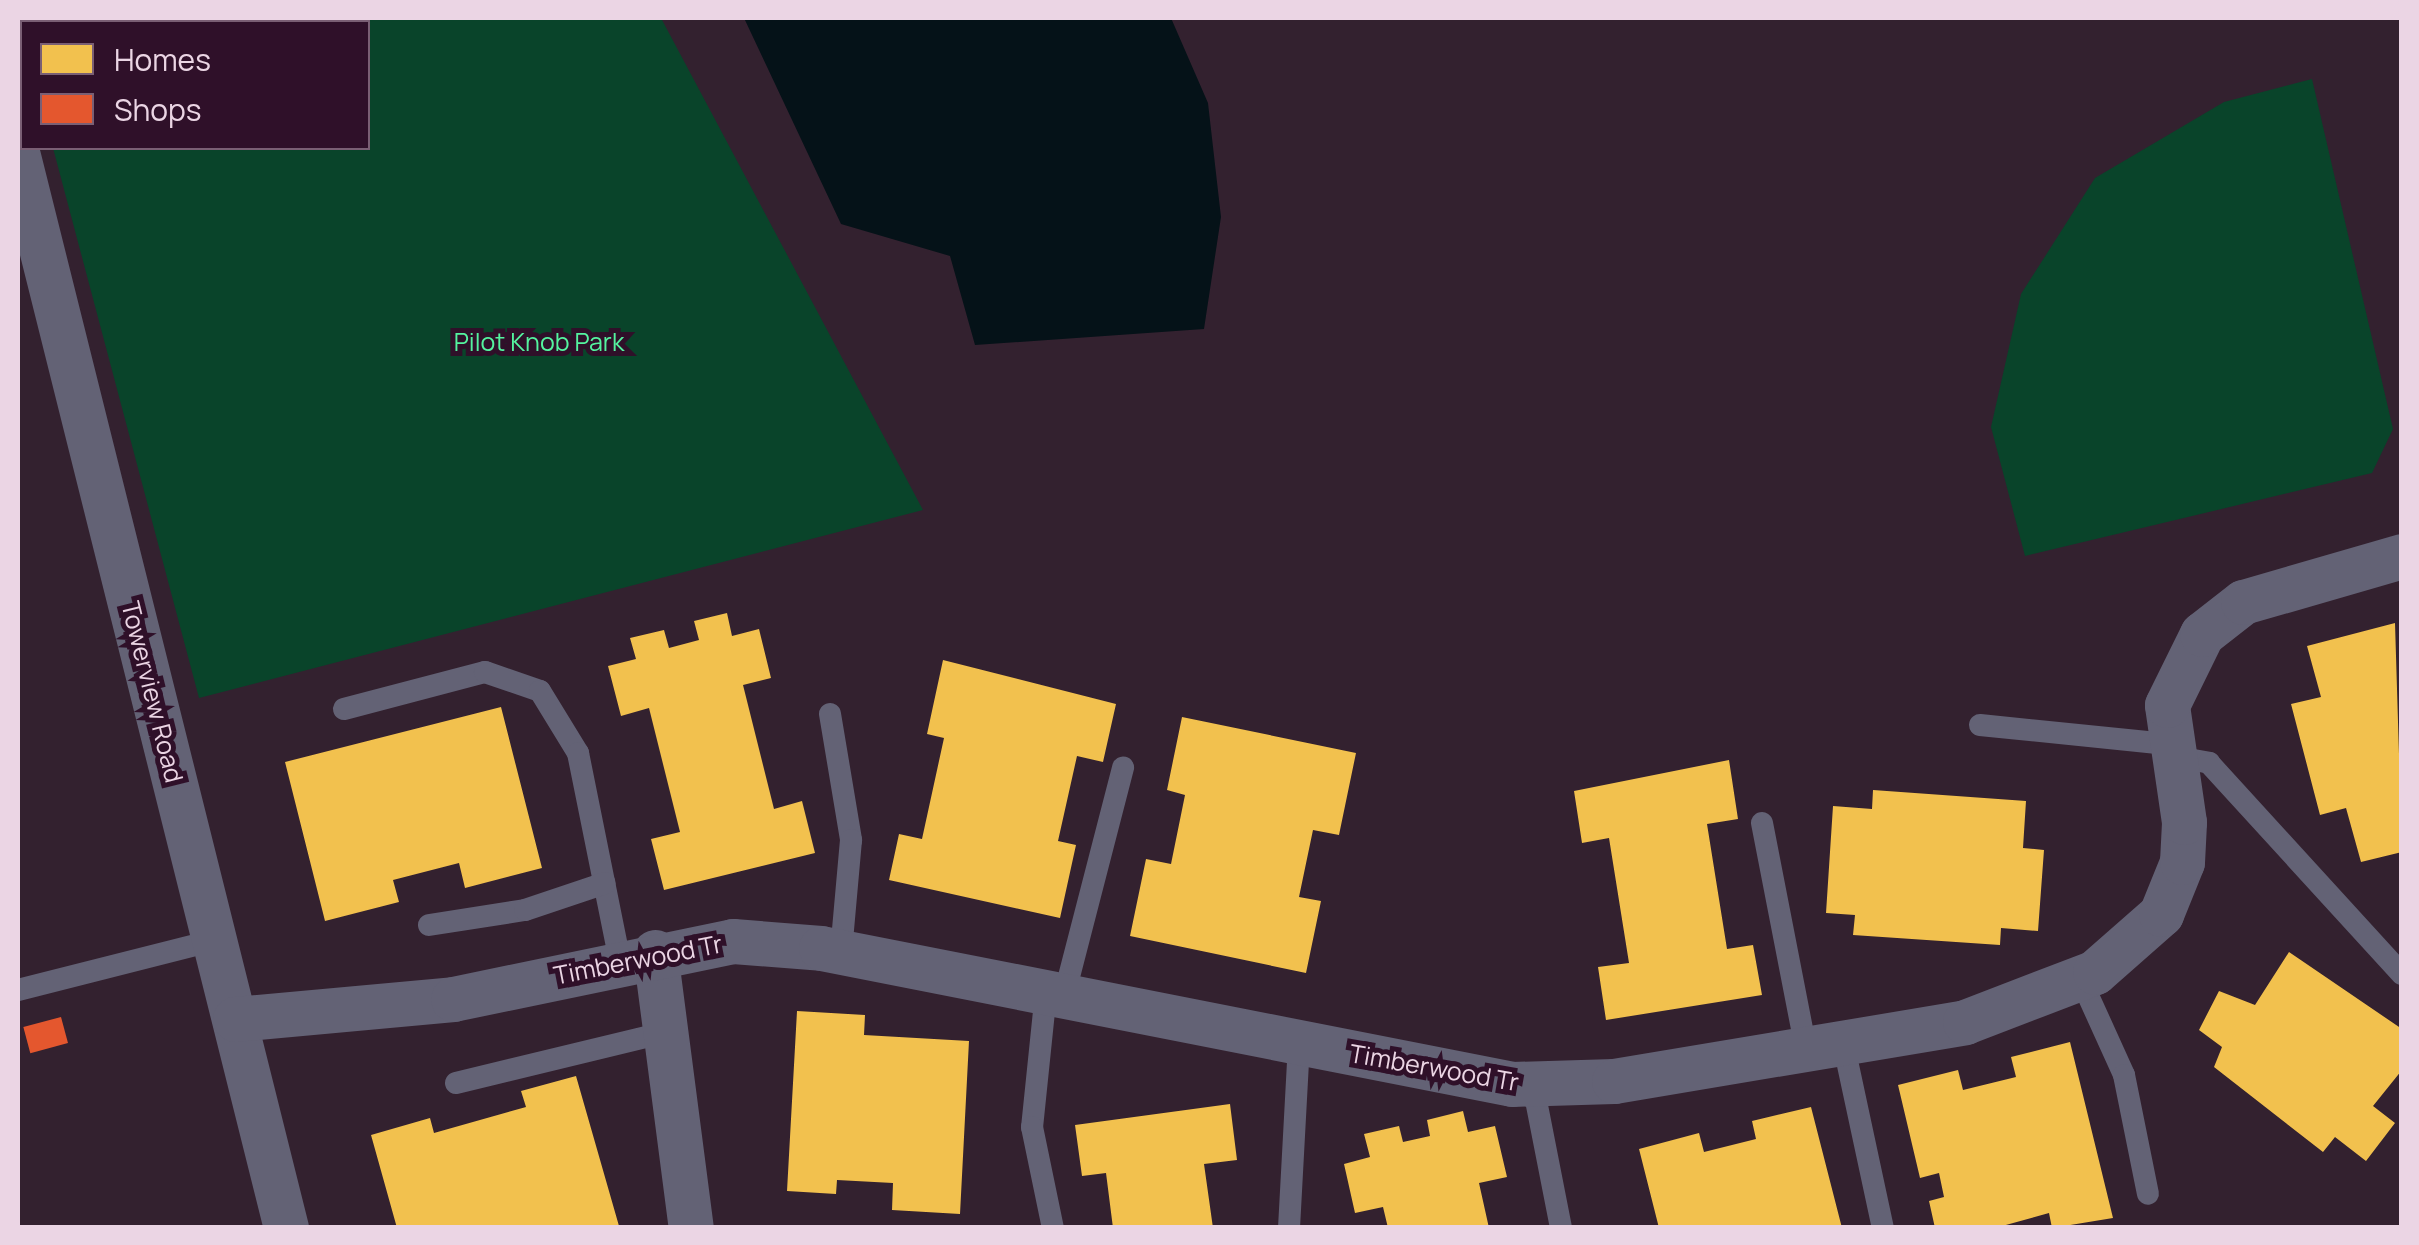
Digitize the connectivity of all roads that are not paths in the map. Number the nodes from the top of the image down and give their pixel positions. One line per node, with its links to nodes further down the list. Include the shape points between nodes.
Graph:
1 (18, 156): 11 (street, Towerview Road)
2 (2402, 556): 6 (street, Timberwood Tr, via 2222,616 2185,654 2167,704)
3 (344, 708): 9 (lane, via 485,672 540,691 578,752)
4 (830, 714): 12 (lane, via 850,840)
5 (1980, 725): 6 (lane)
6 (2167, 750): 14 (lane, via 2209,763); 15 (street, Timberwood Tr, via 2184,822 2171,894 2147,932)
7 (1123, 768): 17 (lane)
8 (1762, 823): 21 (lane)
9 (605, 883): 10 (lane, via 526,910); 13 (lane)
10 (430, 925)
11 (215, 940): 16 (lane); 18 (street, Towerview Road)
12 (841, 952): 13 (street, Timberwood Tr, via 733,941); 17 (street, Timberwood Tr)
13 (637, 956): 18 (street, Timberwood Tr, via 453,999); 19 (street)
14 (2402, 974)
15 (2081, 980): 21 (street, Timberwood Tr, via 2008,1012); 24 (lane, via 2124,1075)
16 (18, 990)
17 (1055, 994): 20 (street, Timberwood Tr); 27 (lane, via 1032,1128)
18 (235, 1019): 25 (street, Towerview Road)
19 (663, 1033): 22 (lane); 26 (street)
20 (1299, 1043): 23 (street, Timberwood Tr); 28 (lane)
21 (1824, 1046): 23 (street, Timberwood Tr); 30 (lane)
22 (456, 1083)
23 (1533, 1085): 29 (lane)
24 (2148, 1194)
25 (286, 1228)
26 (691, 1228)
27 (1053, 1228)
28 (1289, 1228)
29 (1562, 1228)
30 (1883, 1228)

